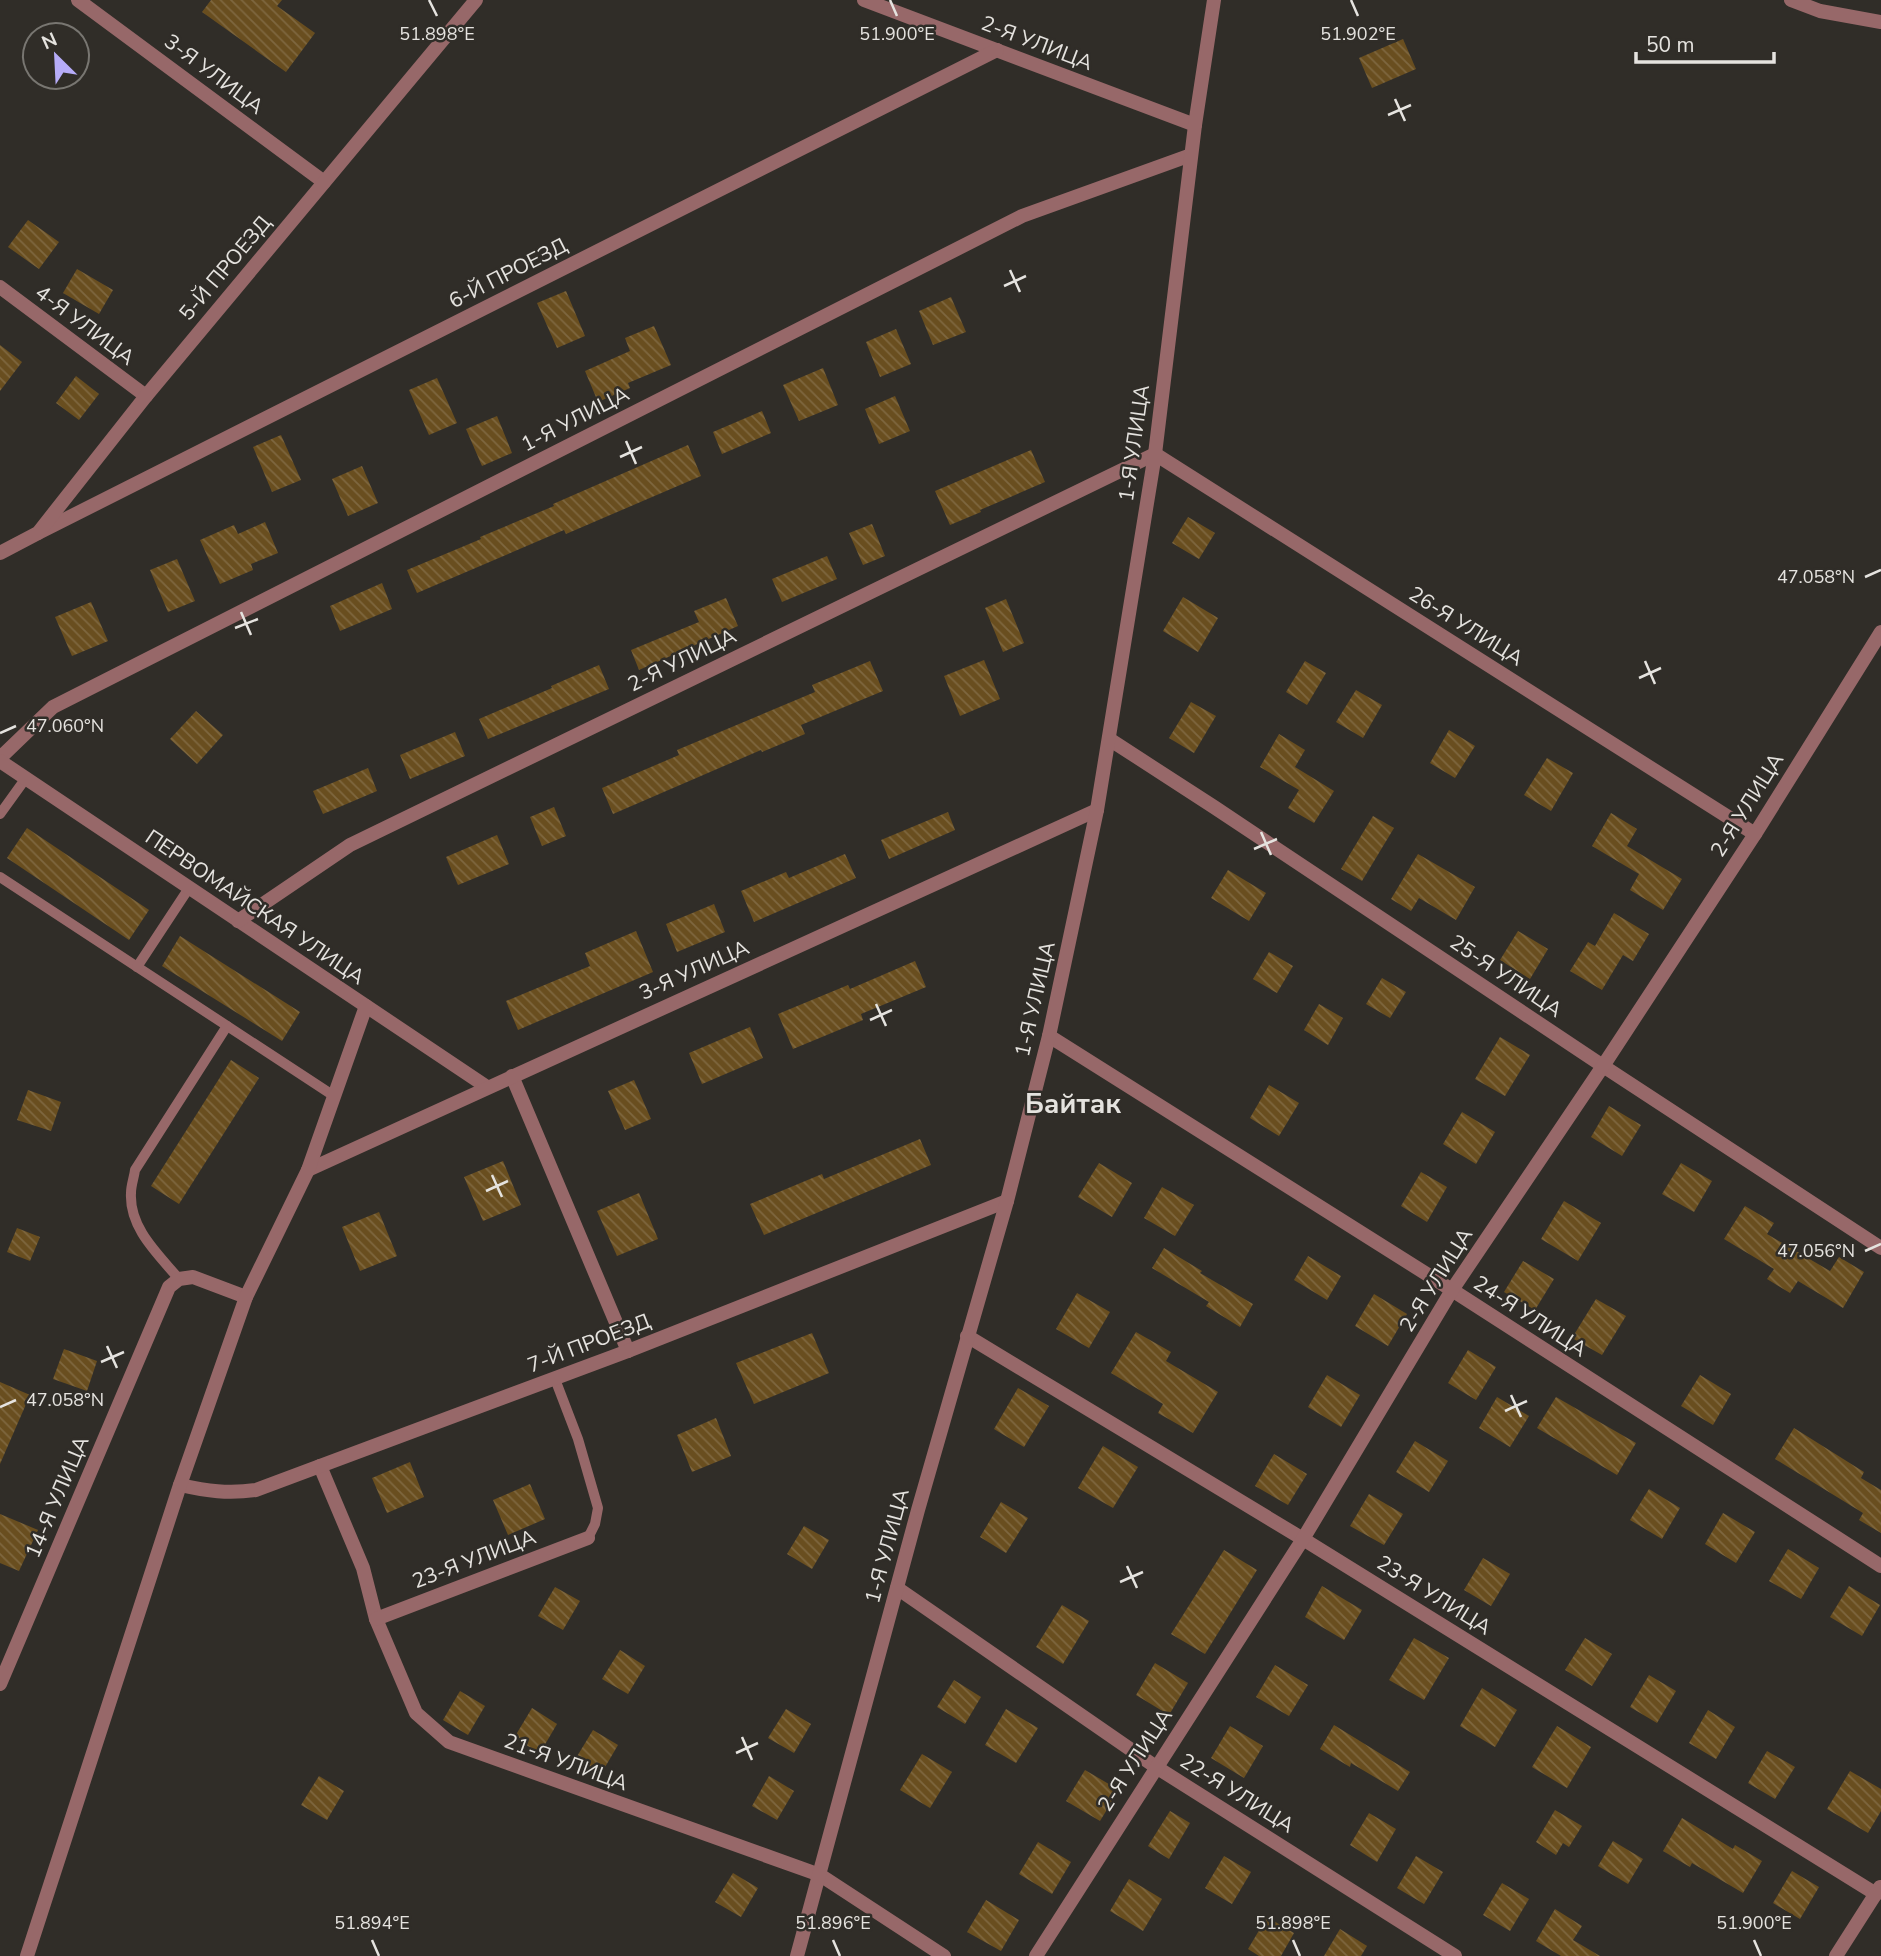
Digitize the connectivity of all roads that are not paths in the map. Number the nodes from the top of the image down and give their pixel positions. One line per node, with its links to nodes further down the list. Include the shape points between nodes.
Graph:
1 (78, 0): 10 (street, 3-Я УЛИЦА)
2 (476, 0): 10 (street, 5-Й ПРОЕЗД)
3 (864, 0): 7 (street, 2-Я УЛИЦА)
4 (1213, 0): 8 (street, 1-Я УЛИЦА)
5 (1791, 0): 6 (street, via 1820,11)
6 (1881, 22)
7 (997, 50): 8 (street, 2-Я УЛИЦА); 14 (street, 6-Й ПРОЕЗД)
8 (1195, 125): 9 (street, 1-Я УЛИЦА)
9 (1191, 155): 13 (street, 1-Я УЛИЦА); 18 (street, 1-Я УЛИЦА, via 1022,216 53,707)
10 (324, 182): 12 (street, 5-Й ПРОЕЗД)
11 (0, 287): 12 (street, 4-Я УЛИЦА)
12 (146, 396): 14 (street, 5-Й ПРОЕЗД)
13 (1154, 454): 17 (street, 1-Я УЛИЦА); 22 (street, 26-Я УЛИЦА); 25 (street, 2-Я УЛИЦА, via 351,845)
14 (38, 533): 15 (street, 5-Й ПРОЕЗД)
15 (0, 553)
16 (1881, 632): 22 (street, 2-Я УЛИЦА)
17 (1109, 739): 20 (street, 1-Я УЛИЦА); 30 (street, 25-Я УЛИЦА)
18 (0, 760): 19 (street, ПЕРВОМАЙСКАЯ УЛИЦА)
19 (26, 778): 21 (lane); 24 (street, ПЕРВОМАЙСКАЯ УЛИЦА)
20 (1097, 810): 29 (street, 1-Я УЛИЦА); 31 (street, 3-Я УЛИЦА)
21 (0, 814)
22 (1755, 834): 30 (street, 2-Я УЛИЦА)
23 (0, 877): 26 (lane)
24 (189, 888): 25 (street, ПЕРВОМАЙСКАЯ УЛИЦА); 26 (lane)
25 (238, 920): 27 (street, ПЕРВОМАЙСКАЯ УЛИЦА)
26 (137, 967): 28 (lane)
27 (366, 1006): 32 (street, ПЕРВОМАЙСКАЯ УЛИЦА); 33 (street)
28 (227, 1026): 33 (lane); 37 (lane, via 135,1170 133,1217)
29 (1049, 1036): 35 (street, 1-Я УЛИЦА); 38 (street, 24-Я УЛИЦА)
30 (1603, 1066): 36 (street, 25-Я УЛИЦА); 38 (street, 2-Я УЛИЦА)
31 (512, 1076): 32 (street, 3-Я УЛИЦА); 41 (street)
32 (488, 1087): 34 (street, 3-Я УЛИЦА)
33 (334, 1096): 34 (street)
34 (308, 1171): 39 (street)
35 (1007, 1201): 40 (street, 1-Я УЛИЦА); 41 (street, 7-Й ПРОЕЗД)
36 (1881, 1248)
37 (179, 1279): 39 (street, via 193,1278); 50 (street, 14-Я УЛИЦА, via 169,1287)
38 (1452, 1290): 46 (street, 2-Я УЛИЦА); 47 (street, 24-Я УЛИЦА)
39 (246, 1297): 44 (street)
40 (967, 1336): 46 (street, 23-Я УЛИЦА); 48 (street, 1-Я УЛИЦА)
41 (628, 1351): 42 (street, 7-Й ПРОЕЗД)
42 (555, 1379): 43 (street, 7-Й ПРОЕЗД); 45 (lane, via 598,1508)
43 (320, 1466): 44 (street, 7-Й ПРОЕЗД, via 256,1490 233,1493); 49 (street, 21-Я УЛИЦА, via 363,1568)
44 (180, 1485): 54 (street)
45 (588, 1538): 49 (street, 23-Я УЛИЦА)
46 (1303, 1539): 51 (street, 2-Я УЛИЦА); 53 (street, 23-Я УЛИЦА)
47 (1881, 1566)
48 (897, 1588): 51 (street, 22-Я УЛИЦА); 52 (street, 1-Я УЛИЦА)
49 (376, 1619): 52 (street, 21-Я УЛИЦА, via 416,1713 449,1742)
50 (0, 1684)
51 (1156, 1767): 57 (street, 2-Я УЛИЦА); 58 (street, 22-Я УЛИЦА)
52 (820, 1875): 55 (street, 1-Я УЛИЦА); 56 (street, 21-Я УЛИЦА)
53 (1879, 1890): 59 (street)
54 (27, 1956)
55 (797, 1956)
56 (944, 1956)
57 (1036, 1956)
58 (1455, 1956)
59 (1836, 1956)

